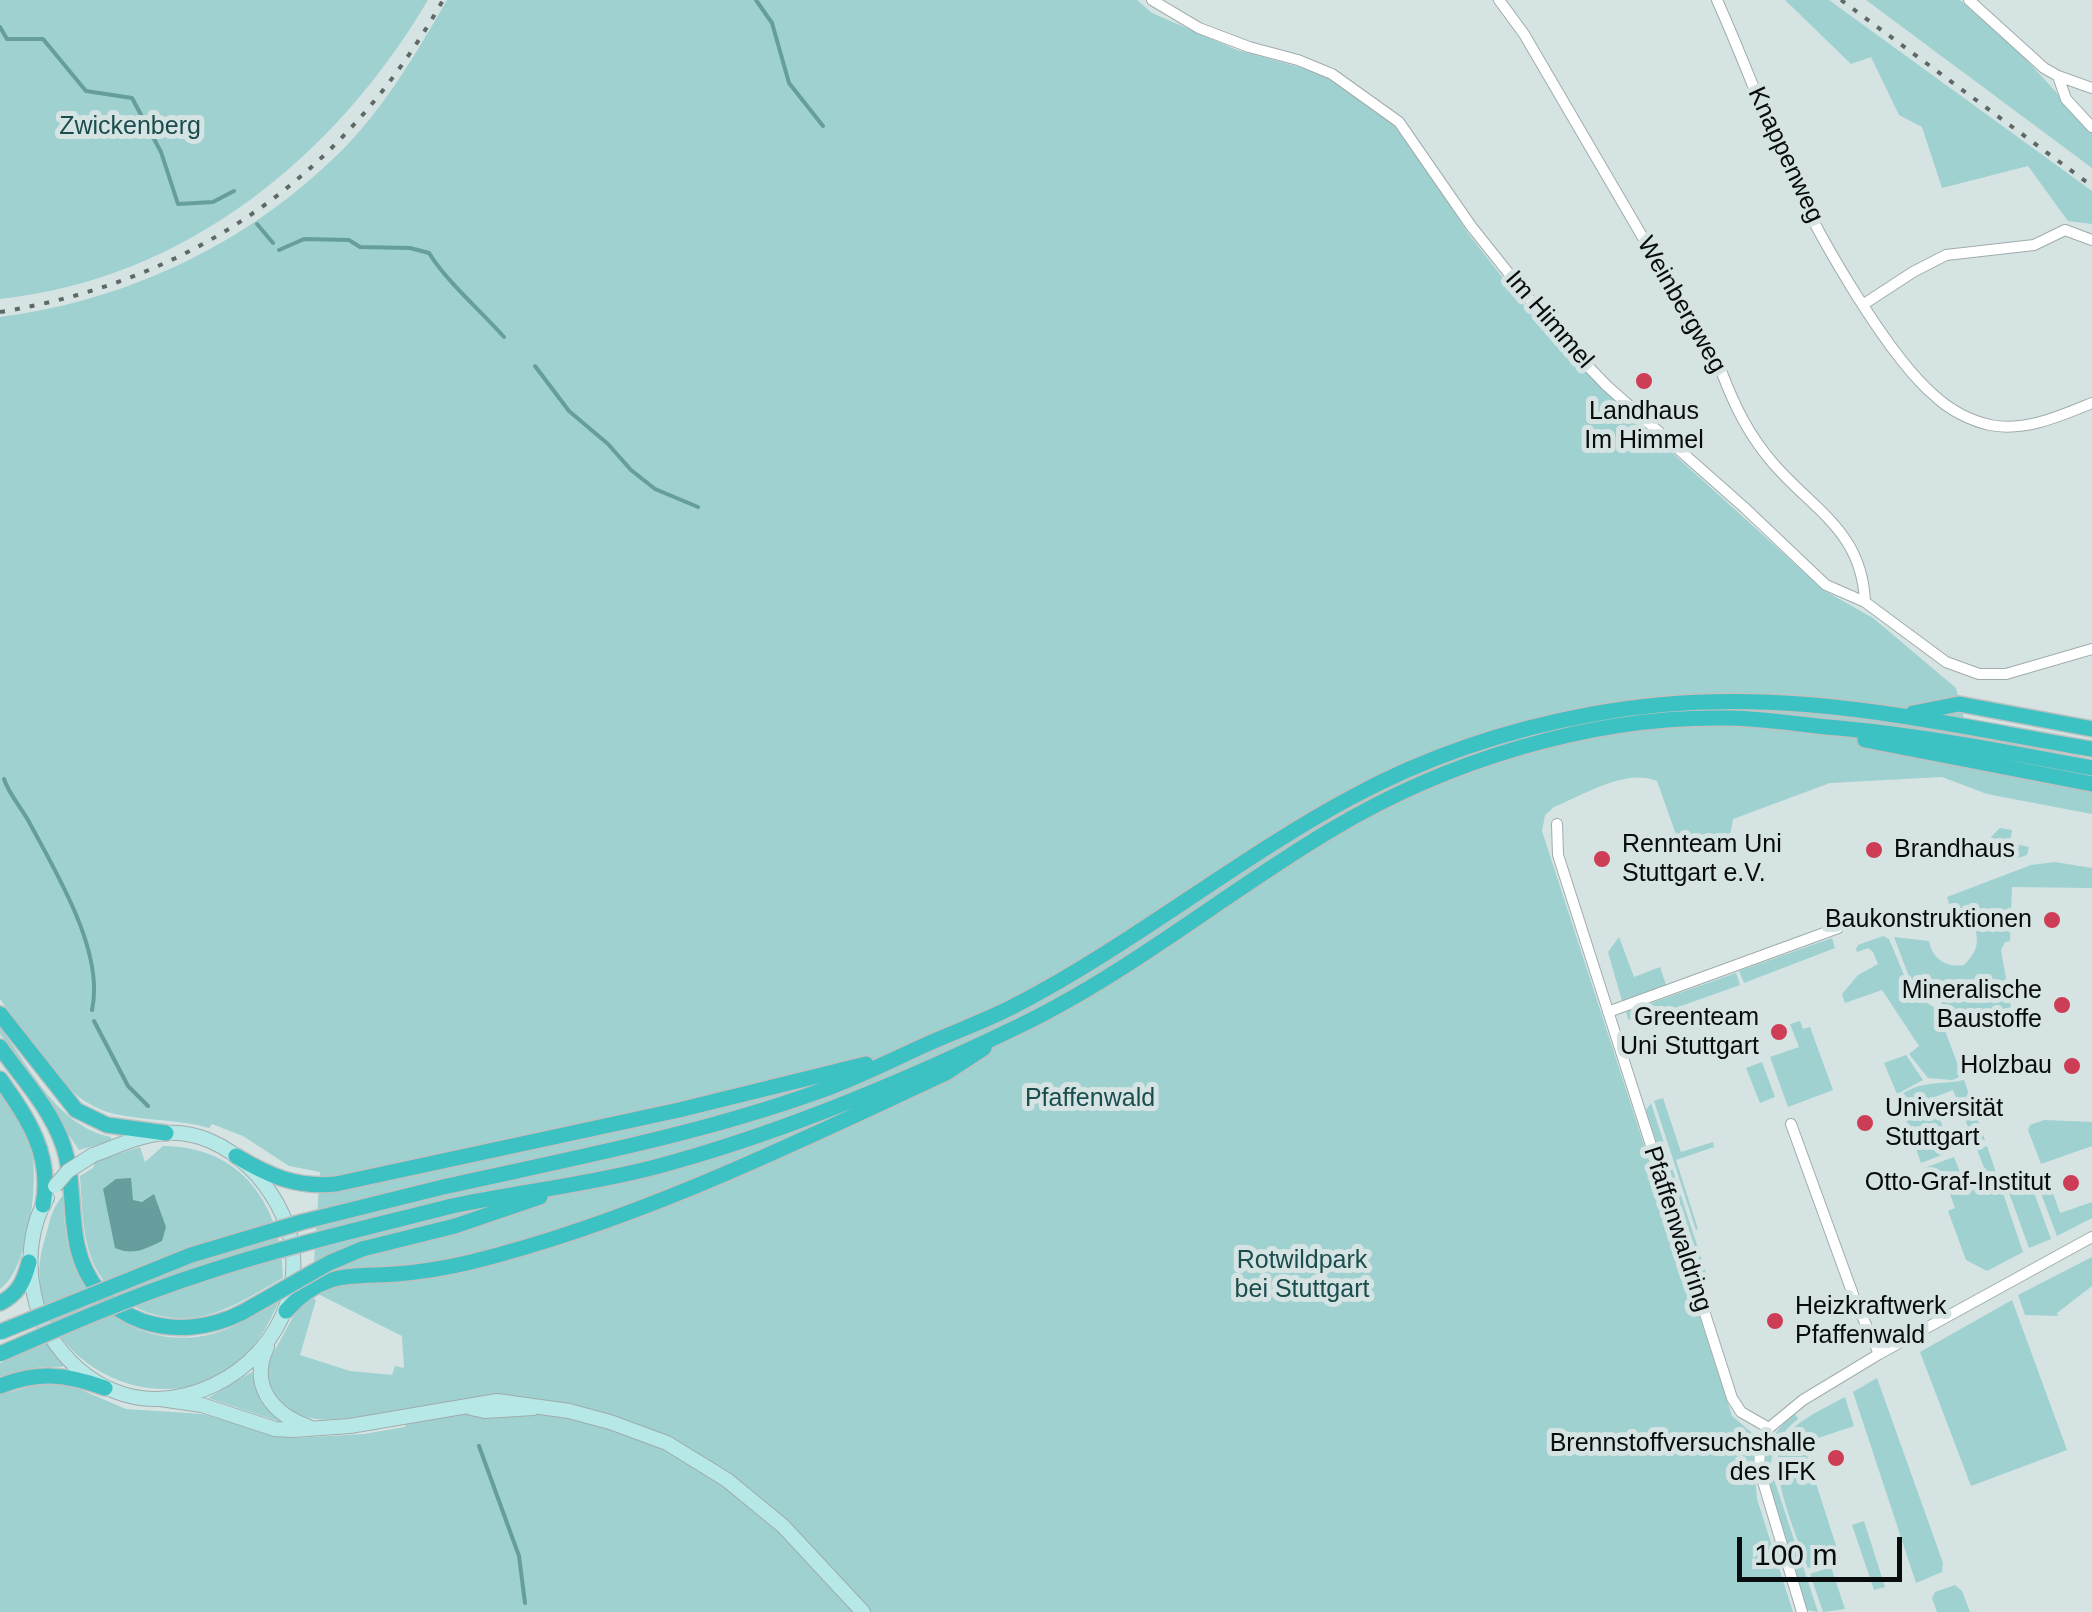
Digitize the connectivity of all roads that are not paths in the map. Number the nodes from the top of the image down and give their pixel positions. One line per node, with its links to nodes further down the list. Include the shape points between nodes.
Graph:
1 (1152, 0): 11 (street, Im Himmel, via 1199,28 1332,74 1399,122 1498,262 1606,386 1826,586)
2 (1499, 0): 11 (street, Weinbergweg, via 1722,374 1740,418 1772,462 1849,542 1864,573)
3 (1716, 0): 9 (street, Knappenweg, via 1795,186)
4 (1969, 0): 5 (street)
5 (2058, 76): 6 (street); 7 (street, via 2066,99)
6 (2092, 88)
7 (2092, 127)
8 (2092, 240): 9 (street, via 2065,230 2034,245 1946,254)
9 (1864, 304): 10 (street, Knappenweg, via 1935,397 1965,416 1992,425 2032,425)
10 (2092, 403)
11 (1865, 602): 12 (street, Im Himmel, via 1946,662 1978,674 2006,674)
12 (2092, 649)
13 (1904, 714): 15 (highway, via 1959,704); 16 (highway); 24 (highway, via 1794,702 1676,703 1579,716 1484,742 1357,794 1075,972)
14 (1852, 729): 17 (highway); 18 (highway, via 1856,738); 23 (highway, via 1770,720 1663,721 1559,739 1473,764 1335,828 1083,991)
15 (2092, 729)
16 (2092, 749)
17 (2092, 768)
18 (2092, 784)
19 (1557, 824): 21 (street, Pfaffenwaldring, via 1558,855)
20 (1838, 928): 21 (street)
21 (1608, 1012): 44 (street, Pfaffenwaldring, via 1732,1398)
22 (0, 1014): 28 (highway, via 76,1110 107,1124)
23 (988, 1040): 30 (highway, via 817,1114 676,1161); 35 (highway, via 946,1073 687,1188 469,1263 334,1277)
24 (922, 1047): 29 (highway, via 754,1093 368,1179 298,1184); 36 (highway, bridge, via 816,1093 679,1134 443,1187 191,1255)
25 (0, 1048): 30 (highway, bridge, via 61,1138 88,1276 134,1318 172,1329 214,1324 362,1249 486,1217)
26 (0, 1079): 31 (highway, via 40,1147)
27 (1792, 1124): 39 (street)
28 (166, 1132): 29 (main road, via 199,1138); 31 (main road, bridge, via 93,1156 68,1171)
29 (236, 1156): 35 (main road, via 266,1185 289,1233 293,1275)
30 (575, 1185): 38 (highway, bridge, via 448,1207 287,1247 92,1314)
31 (43, 1205): 33 (main road)
32 (2092, 1238): 39 (street)
33 (29, 1262): 34 (highway, via 16,1292); 41 (main road, via 50,1337)
34 (0, 1303)
35 (286, 1311): 37 (main road)
36 (0, 1332)
37 (266, 1346): 42 (main road, via 221,1380); 43 (main road, via 259,1375 267,1398 286,1418)
38 (0, 1354)
39 (1879, 1354): 44 (street)
40 (0, 1386): 41 (highway, via 54,1374)
41 (105, 1388): 42 (main road)
42 (160, 1399): 43 (main road, via 275,1428)
43 (314, 1428): 45 (main road, via 470,1408 539,1407 636,1430 716,1472 783,1526)
44 (1769, 1428): 46 (street, via 1759,1468)
45 (863, 1612)
46 (1802, 1612)

